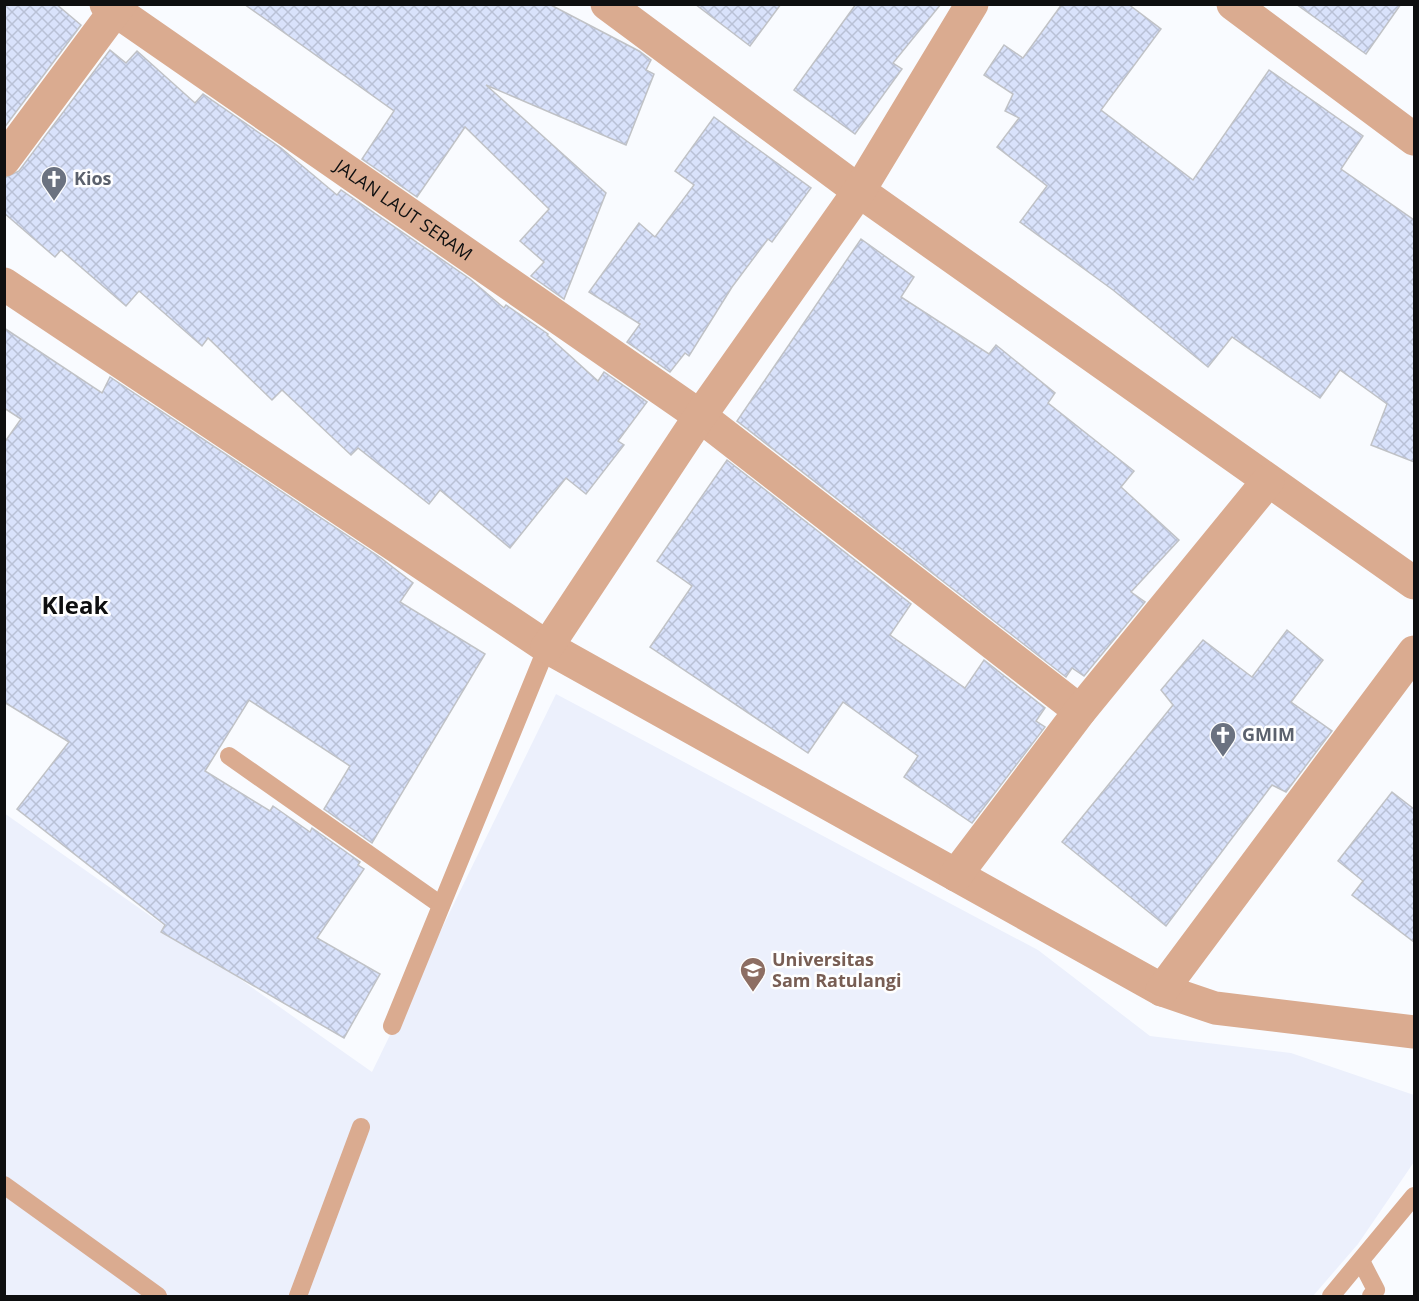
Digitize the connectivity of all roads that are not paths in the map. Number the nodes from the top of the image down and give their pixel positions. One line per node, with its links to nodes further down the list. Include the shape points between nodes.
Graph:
1 (608, 4): 7 (street)
2 (972, 4): 7 (street)
3 (1233, 4): 5 (street)
4 (114, 7): 6 (street); 9 (street, JALAN LAUT SERAM)
5 (1414, 139)
6 (4, 160)
7 (859, 191): 9 (street); 10 (street)
8 (4, 284): 12 (street)
9 (700, 416): 12 (street); 14 (street, JALAN LAUT SERAM)
10 (1268, 482): 11 (street); 14 (street)
11 (1414, 583)
12 (547, 647): 16 (street); 17 (lane)
13 (1414, 652): 18 (street)
14 (1080, 711): 16 (street)
15 (230, 756): 17 (lane)
16 (956, 875): 18 (street)
17 (441, 905): 19 (lane)
18 (1162, 990): 20 (street, via 1215,1008)
19 (393, 1026)
20 (1414, 1032)
21 (361, 1127): 26 (lane)
22 (4, 1185): 25 (lane)
23 (1414, 1196): 24 (lane)
24 (1361, 1261): 27 (lane); 28 (lane, via 1376,1290)
25 (158, 1296)
26 (298, 1296)
27 (1331, 1296)
28 (1371, 1296)

